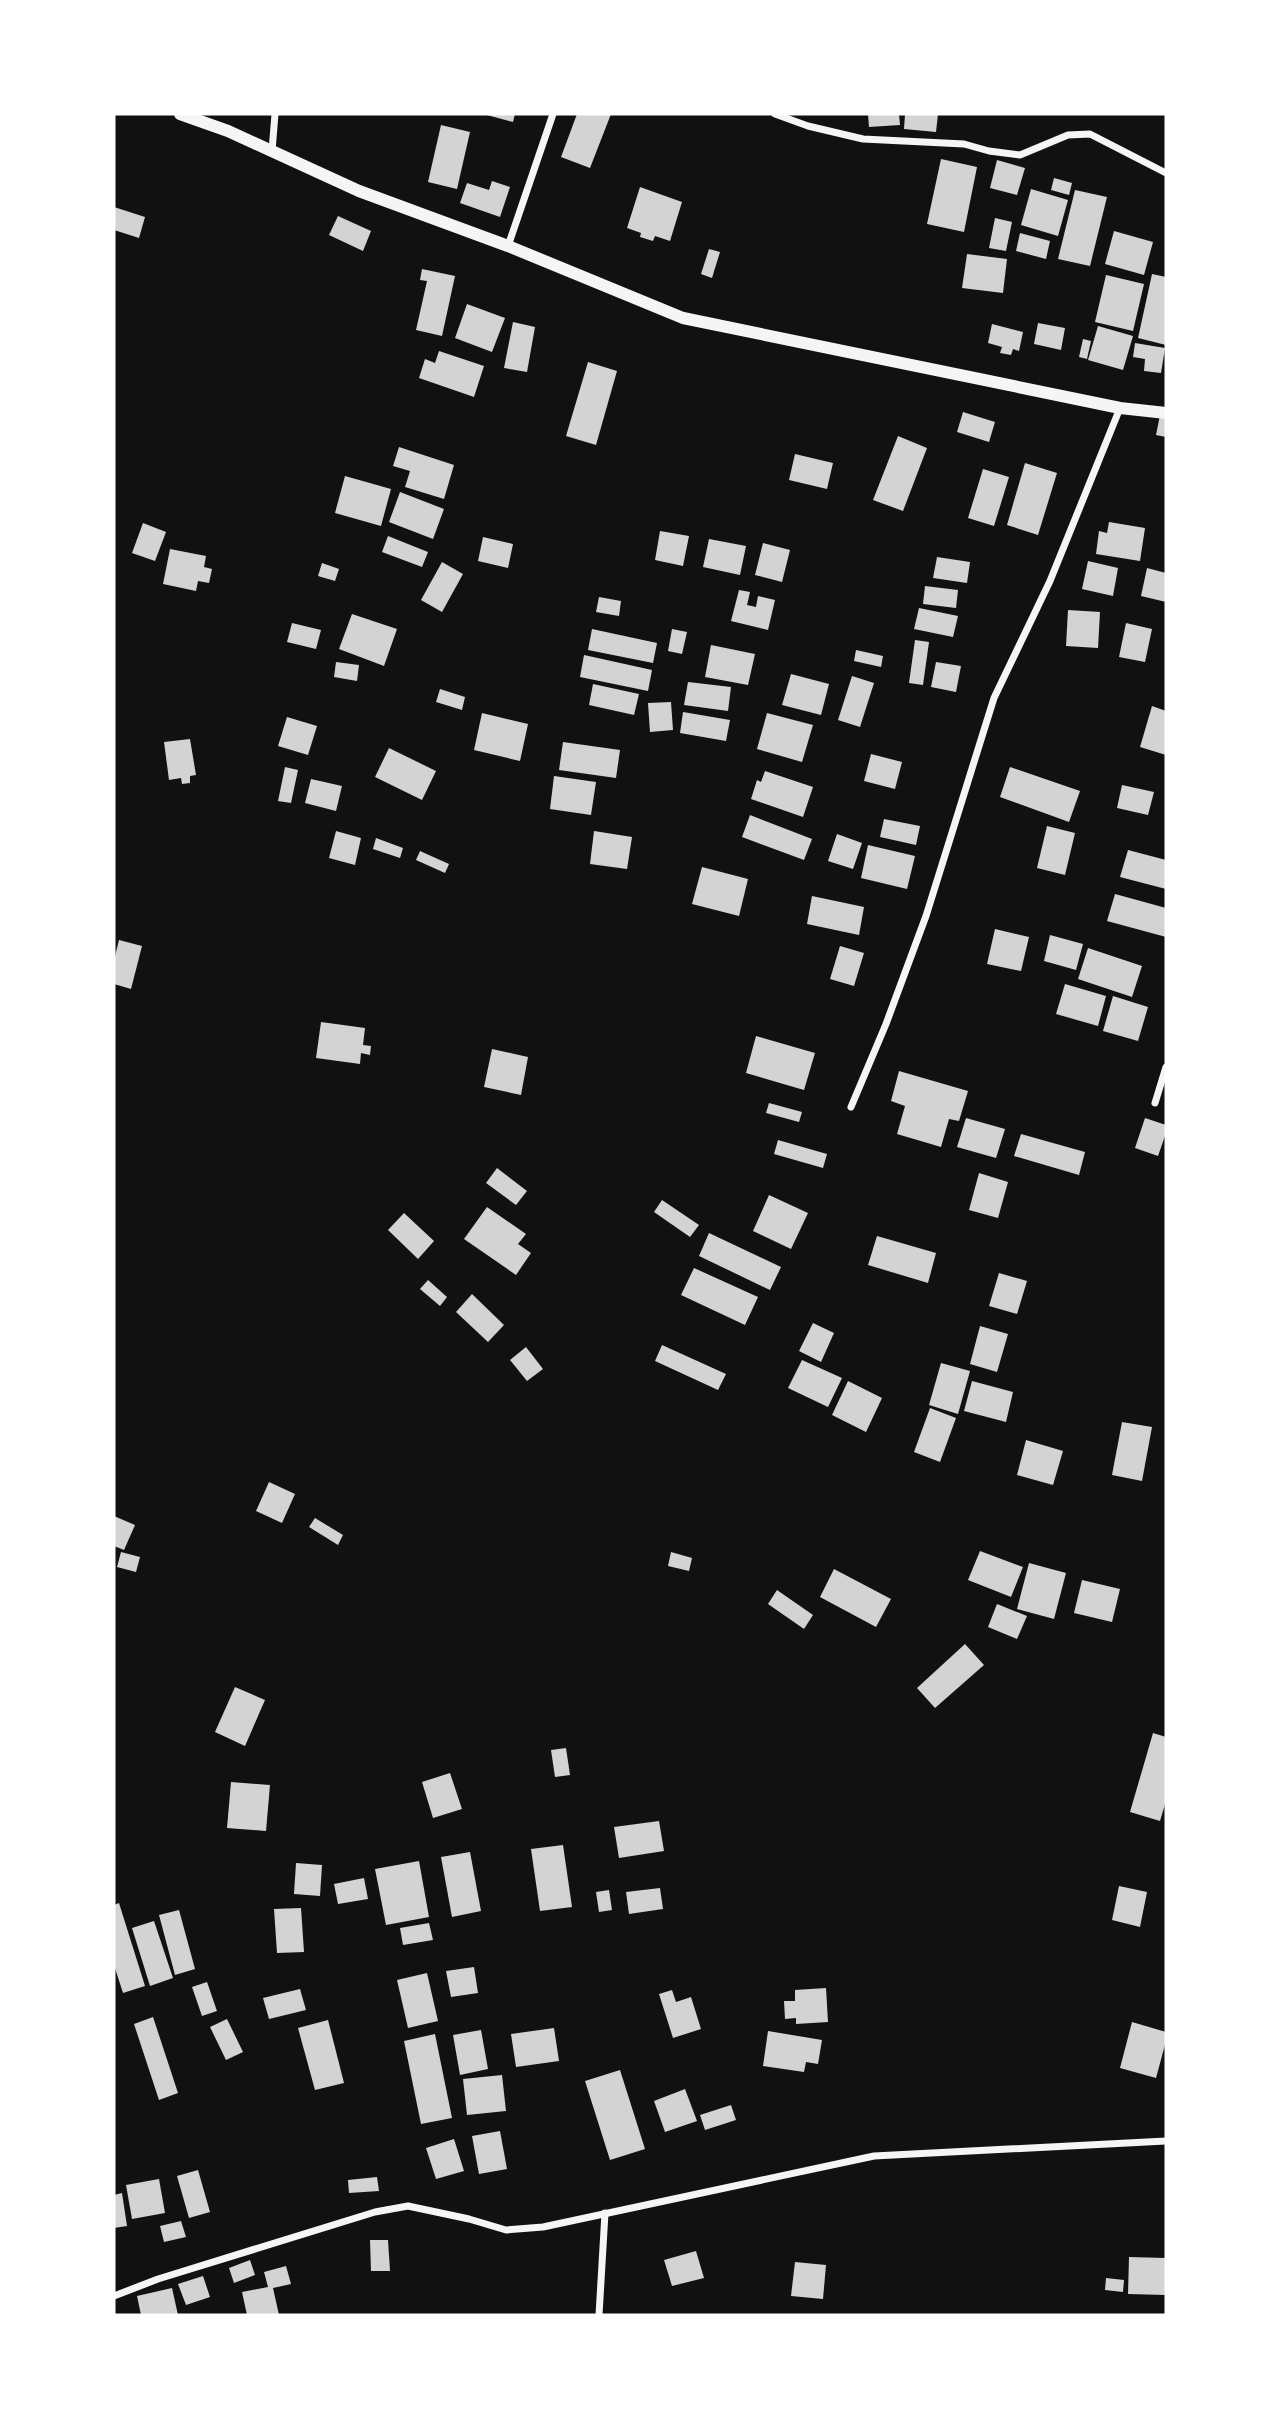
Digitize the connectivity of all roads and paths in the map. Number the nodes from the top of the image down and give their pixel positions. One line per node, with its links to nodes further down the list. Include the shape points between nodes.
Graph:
1 (180, 114): 5 (street)
2 (275, 114): 5 (street)
3 (553, 114): 7 (street)
4 (775, 114): 6 (street, via 863,139 964,144 1020,155 1068,135 1090,134)
5 (272, 151): 7 (street, via 359,191)
6 (1166, 173)
7 (508, 246): 8 (street, via 683,318)
8 (1120, 408): 9 (street); 12 (street, via 1050,581 994,698 926,916)
9 (1166, 413)
10 (1166, 1067): 11 (street)
11 (1155, 1103)
12 (851, 1107)
13 (1166, 2141): 14 (street, via 874,2156)
14 (605, 2213): 15 (street, via 506,2230 408,2206 375,2212); 16 (street)
15 (114, 2296)
16 (599, 2315)

